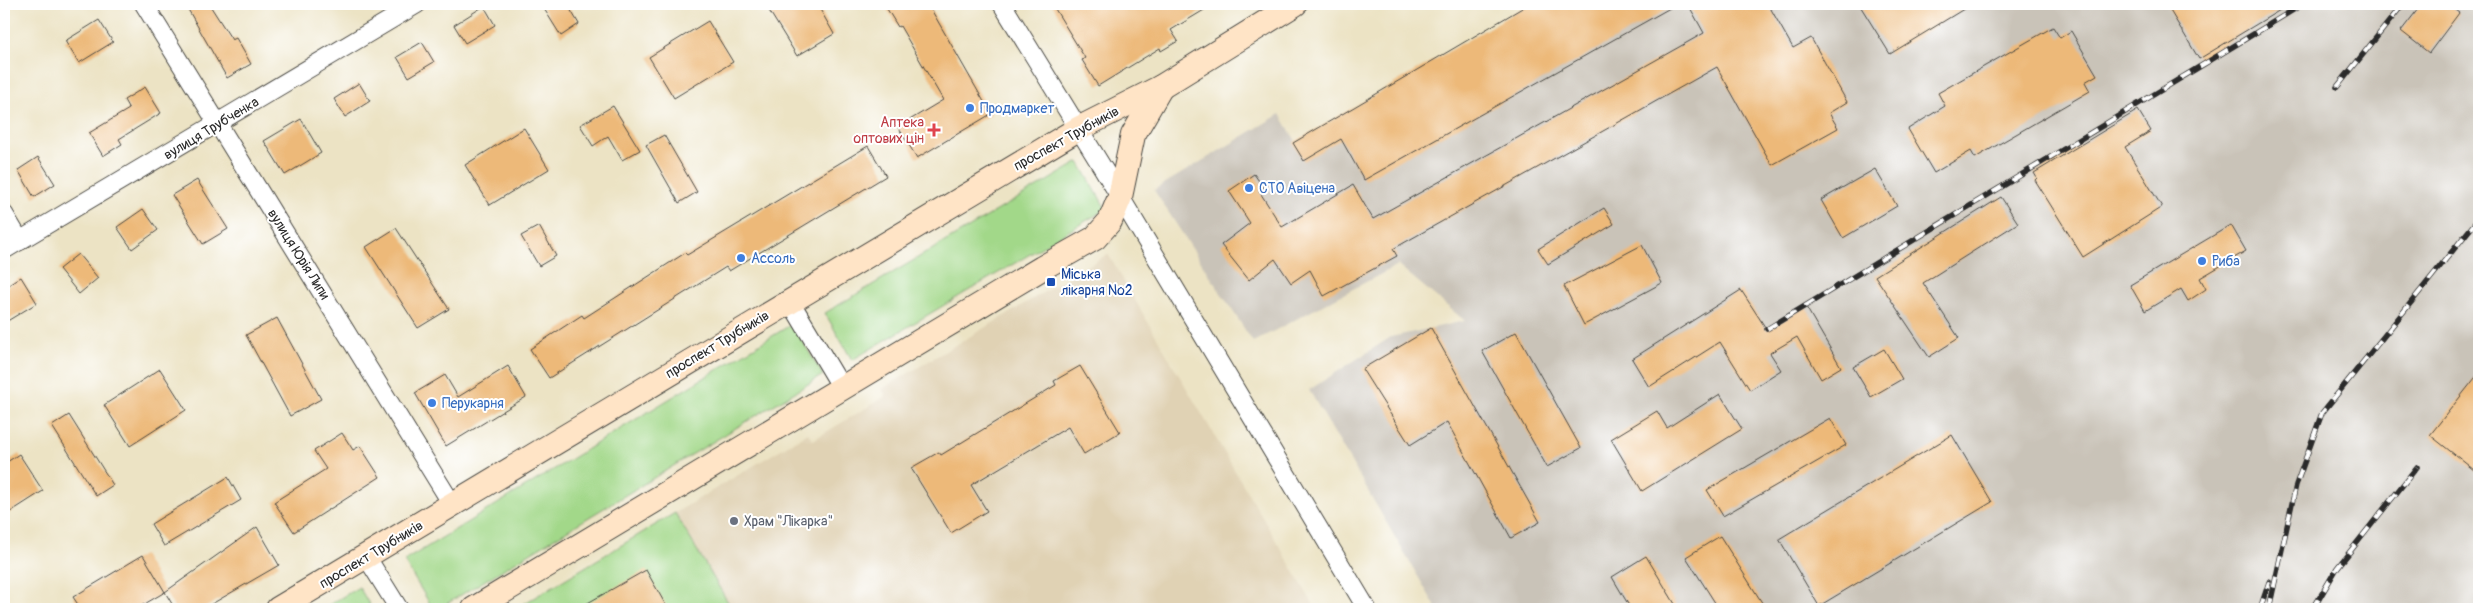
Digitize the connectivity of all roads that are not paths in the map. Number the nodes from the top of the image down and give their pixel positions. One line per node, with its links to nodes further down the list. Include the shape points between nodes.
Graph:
1 (144, 4): 7 (street, вулиця Юрія Липи)
2 (417, 4): 5 (street, вулиця Трубченка)
3 (1002, 4): 8 (street)
4 (1295, 4): 6 (main road, проспект Трубників)
5 (396, 9): 7 (street, вулиця Трубченка)
6 (1161, 87): 8 (main road, проспект Трубників); 9 (main road, проспект Трубників, via 1133,135)
7 (219, 124): 11 (street, вулиця Трубченка); 15 (street, вулиця Юрія Липи)
8 (1078, 129): 9 (street); 13 (main road, проспект Трубників)
9 (1120, 197): 14 (main road, проспект Трубників, via 1110,221 1095,238); 20 (street)
10 (4, 214): 11 (street)
11 (20, 241): 12 (street, вулиця Трубченка)
12 (4, 250)
13 (790, 300): 14 (street); 15 (main road, проспект Трубників)
14 (842, 388): 19 (main road, проспект Трубників)
15 (452, 504): 16 (main road, проспект Трубників)
16 (366, 556): 17 (main road, проспект Трубників); 18 (street)
17 (278, 609)
18 (399, 609)
19 (474, 609)
20 (1367, 609)

